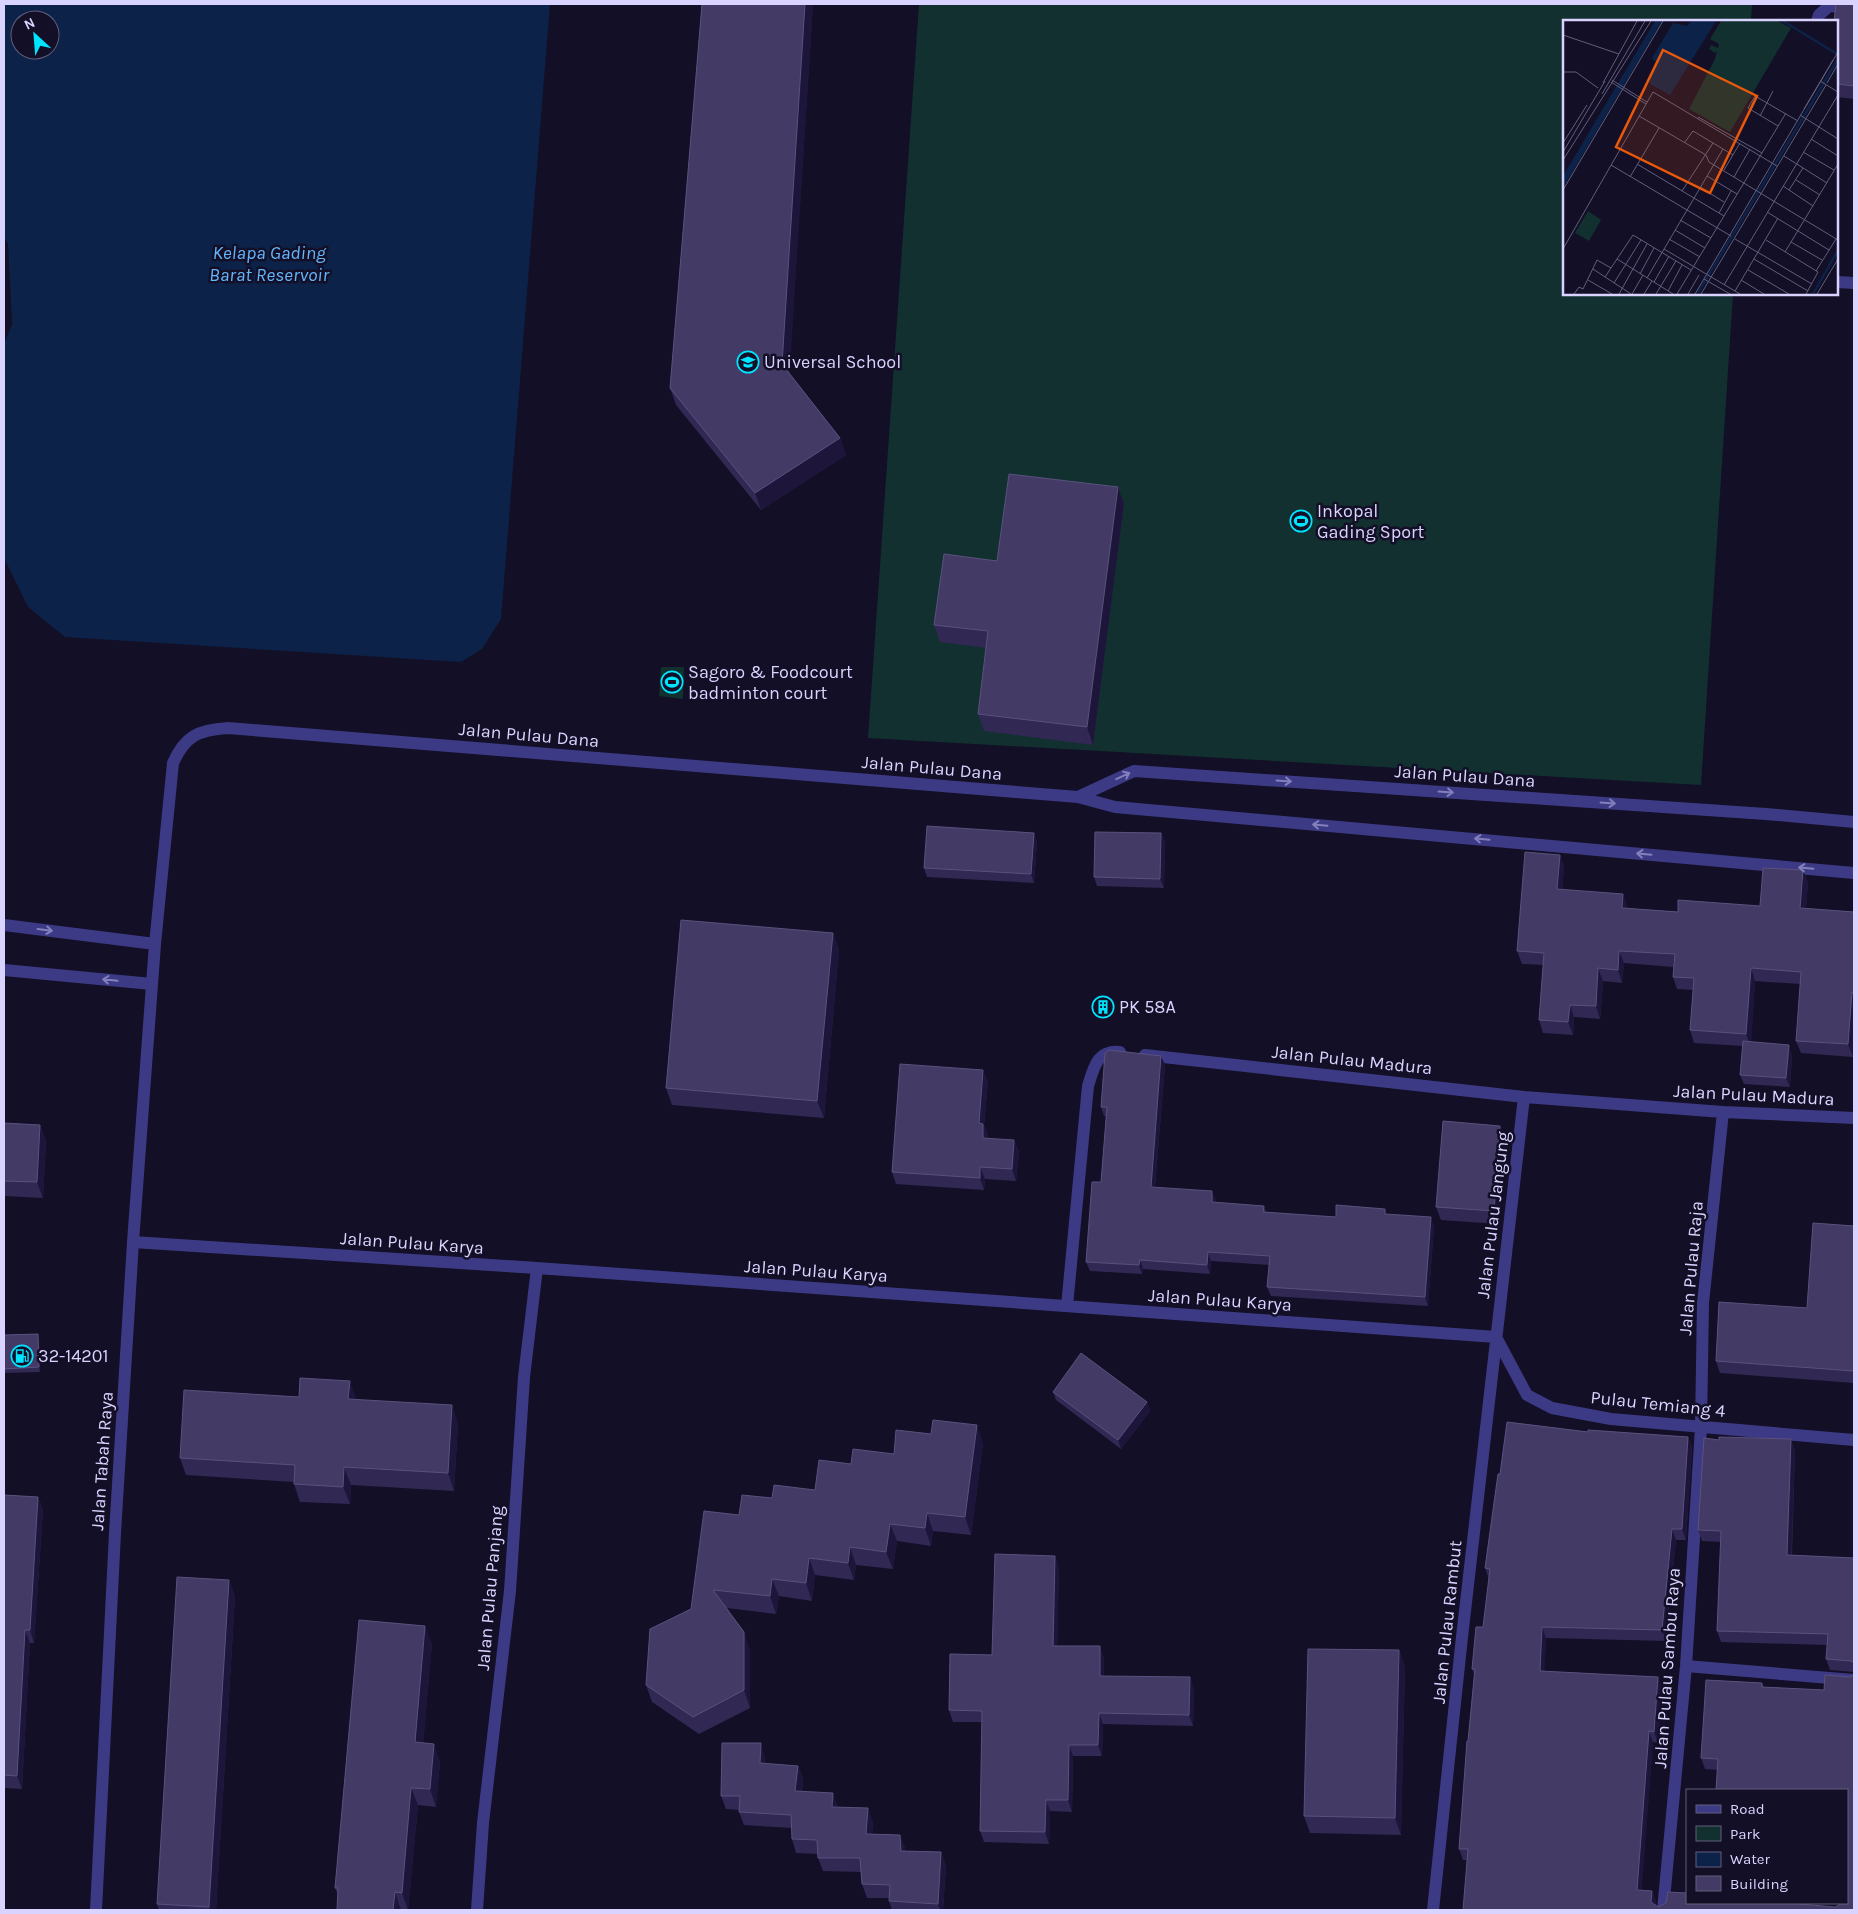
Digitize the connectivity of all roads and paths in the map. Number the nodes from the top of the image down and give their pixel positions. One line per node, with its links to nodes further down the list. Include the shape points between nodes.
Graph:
1 (1854, 8): 2 (street, via 1829,6)
2 (1817, 20)
3 (1838, 282): 4 (street)
4 (1854, 283)
5 (1078, 797): 6 (street, Jalan Pulau Dana, one-way to 6, via 1134,771); 7 (street, Jalan Pulau Dana, one-way to 5, via 1115,807); 9 (street, Jalan Pulau Dana, via 211,729 193,736 180,748 173,764)
6 (1854, 822)
7 (1854, 873)
8 (4, 925): 9 (street, one-way to 9)
9 (155, 944): 11 (street, Jalan Pulau Dana)
10 (4, 970): 11 (street, one-way to 10)
11 (152, 984): 15 (street, Jalan Tabah Raya)
12 (1524, 1097): 13 (street, Jalan Pulau Madura); 17 (street, Jalan Pulau Madura, via 1110,1051 1095,1064 1088,1086); 18 (street, Jalan Pulau Jangung)
13 (1723, 1112): 14 (street, Jalan Pulau Madura); 19 (street, Jalan Pulau Raja, via 1704,1303)
14 (1854, 1118)
15 (133, 1242): 16 (street, Jalan Pulau Karya); 25 (street, Jalan Tabah Raya)
16 (537, 1268): 17 (street, Jalan Pulau Karya); 26 (street, Jalan Pulau Panjang, via 524,1377 510,1591 483,1823)
17 (1067, 1306): 18 (street, Jalan Pulau Karya)
18 (1496, 1337): 19 (street, Pulau Temiang 4, via 1527,1395 1552,1408); 27 (street, Jalan Pulau Rambut)
19 (1701, 1427): 20 (street, Pulau Temiang 4); 21 (street, Jalan Pulau Sambu Raya)
20 (1854, 1440)
21 (1686, 1666): 22 (street); 23 (street, Jalan Pulau Sambu Raya)
22 (1854, 1680)
23 (1665, 1894): 24 (street); 28 (street, Jalan Pulau Sambu Raya)
24 (1680, 1895)
25 (96, 1910)
26 (477, 1910)
27 (1433, 1910)
28 (1663, 1910)

